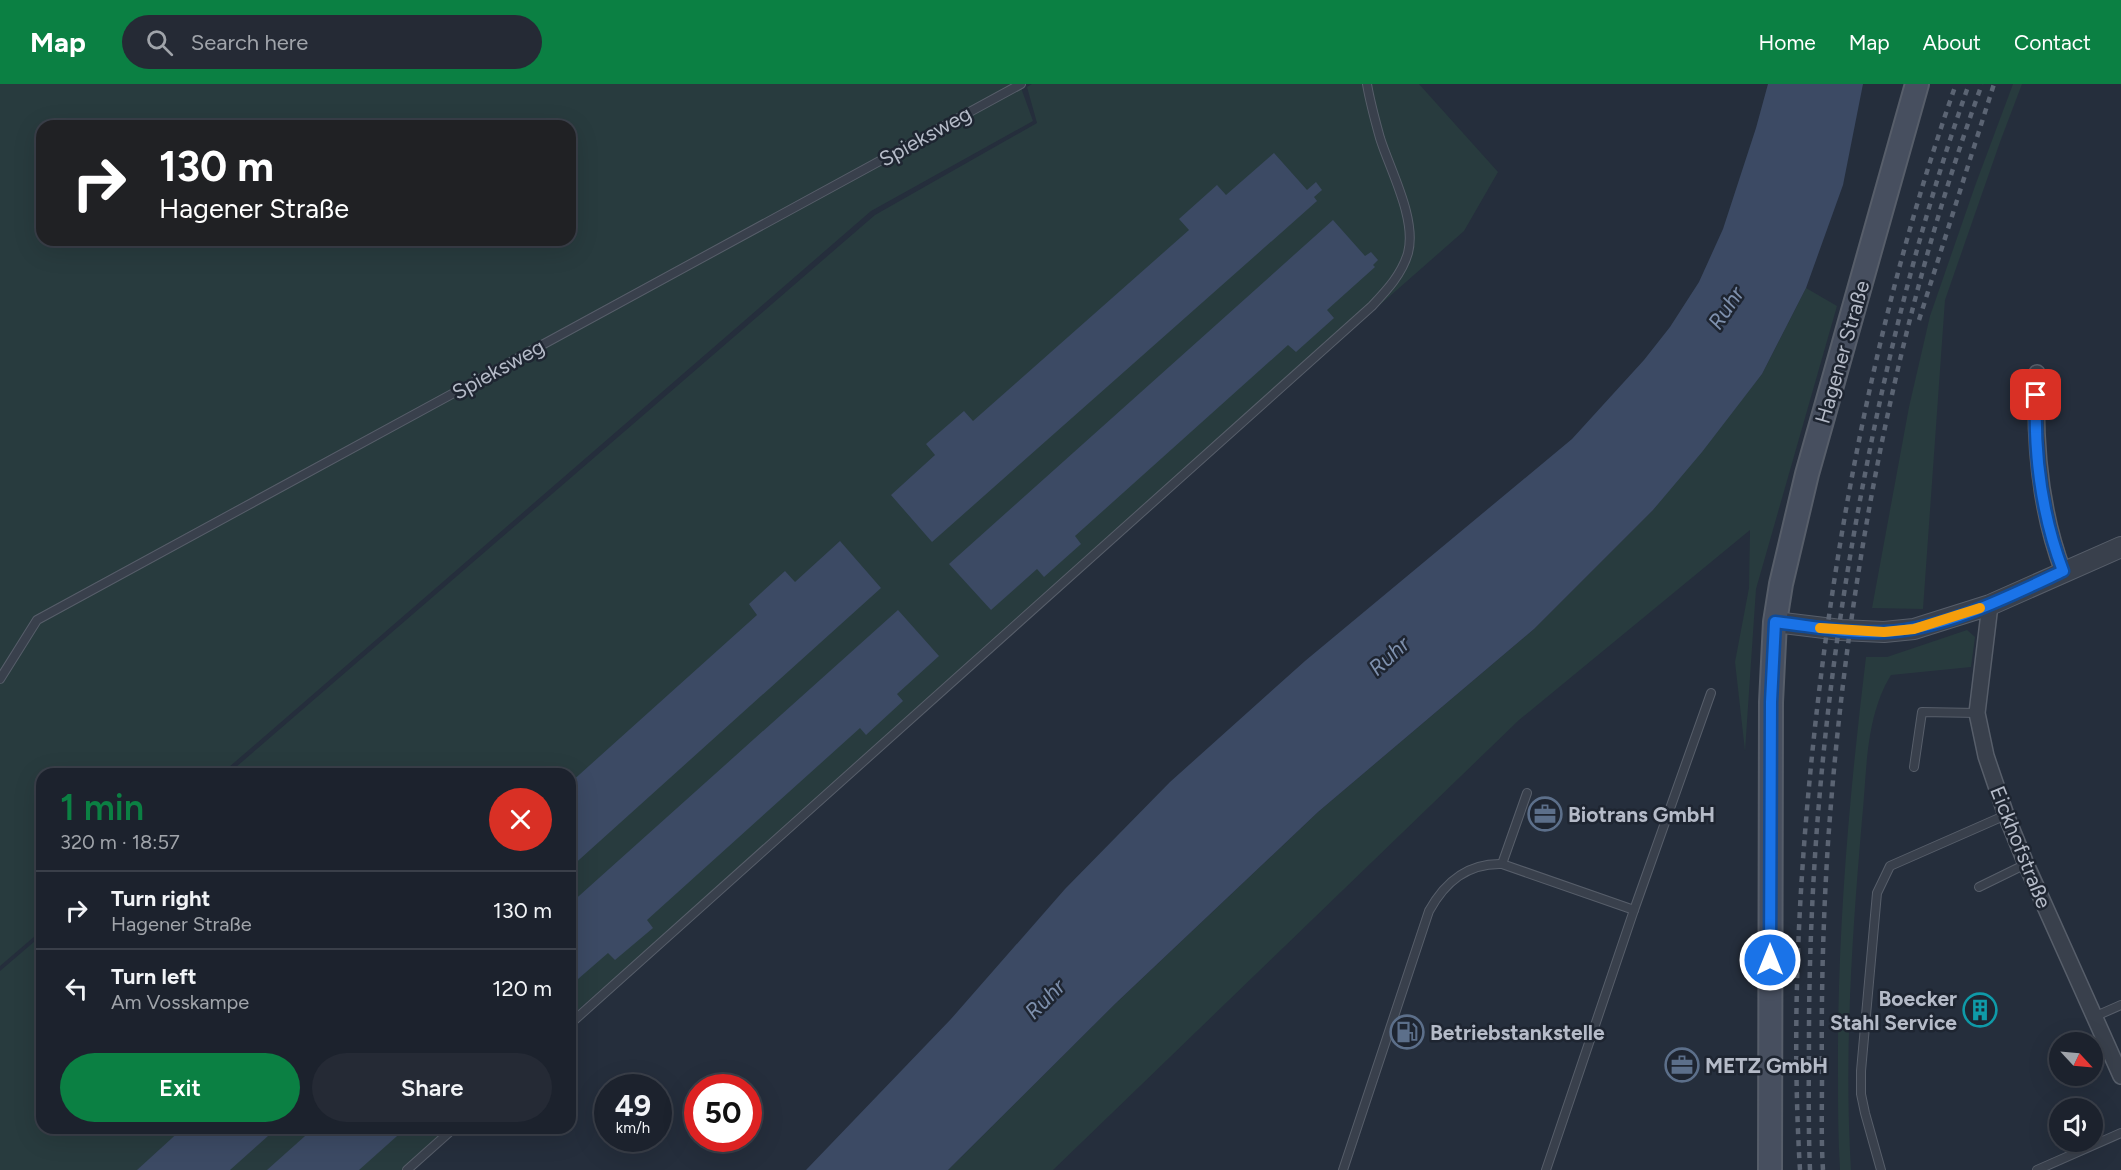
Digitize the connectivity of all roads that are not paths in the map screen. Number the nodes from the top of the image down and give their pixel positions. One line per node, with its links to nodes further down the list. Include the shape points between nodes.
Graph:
1 (1021, 84): 9 (lane, Spieksweg, via 38,620)
2 (1367, 84): 21 (lane, via 1409,230 1408,252 1392,285)
3 (1917, 84): 8 (main road, Hagener Straße, via 1807,474)
4 (2037, 373): 6 (street, via 2039,467 2053,544)
5 (2121, 547): 6 (street)
6 (2063, 571): 7 (street)
7 (1989, 605): 8 (street, via 1914,629 1884,632); 11 (street, Eickhofstraße)
8 (1775, 622): 28 (main road, Hagener Straße, via 1771,702)
9 (0, 679)
10 (1711, 693): 18 (lane)
11 (1977, 713): 12 (lane, via 1922,712); 14 (street, Eickhofstraße, via 1986,756)
12 (1914, 767)
13 (1527, 793): 15 (lane)
14 (2006, 815): 16 (street, Eickhofstraße); 29 (lane, via 1890,866 1877,892 1861,1094)
15 (1502, 864): 18 (lane); 26 (lane, via 1486,864 1454,878 1429,911)
16 (2026, 864): 17 (lane); 20 (street, Eickhofstraße)
17 (1979, 887)
18 (1634, 910): 27 (lane)
19 (2121, 1005): 20 (lane)
20 (2096, 1016): 22 (street, Eickhofstraße)
21 (576, 1019)
22 (2121, 1076)
23 (2121, 1133): 30 (lane)
24 (447, 1134): 25 (lane)
25 (407, 1170)
26 (1343, 1170)
27 (1546, 1170)
28 (1770, 1170)
29 (1881, 1170)
30 (2037, 1170)

